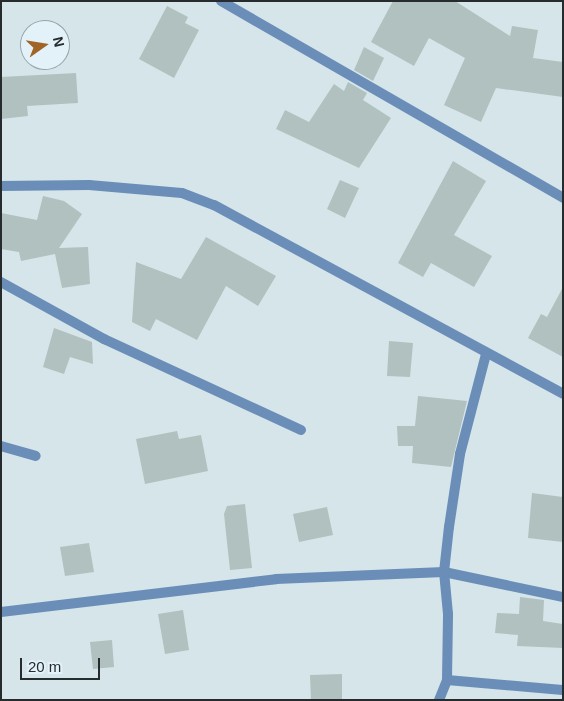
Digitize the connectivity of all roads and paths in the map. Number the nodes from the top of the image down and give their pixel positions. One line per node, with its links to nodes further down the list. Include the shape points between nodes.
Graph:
1 (221, 1): 3 (street)
2 (1, 186): 5 (street, via 88,185 182,193 214,205)
3 (563, 198)
4 (1, 282): 7 (street, via 104,339)
5 (486, 354): 6 (street); 10 (street, via 460,454)
6 (563, 394)
7 (301, 430)
8 (1, 446): 9 (street)
9 (36, 456)
10 (444, 572): 11 (street); 12 (street, via 276,579); 13 (street, via 448,614)
11 (563, 597)
12 (1, 612)
13 (447, 680): 14 (street); 15 (street)
14 (563, 690)
15 (439, 700)

